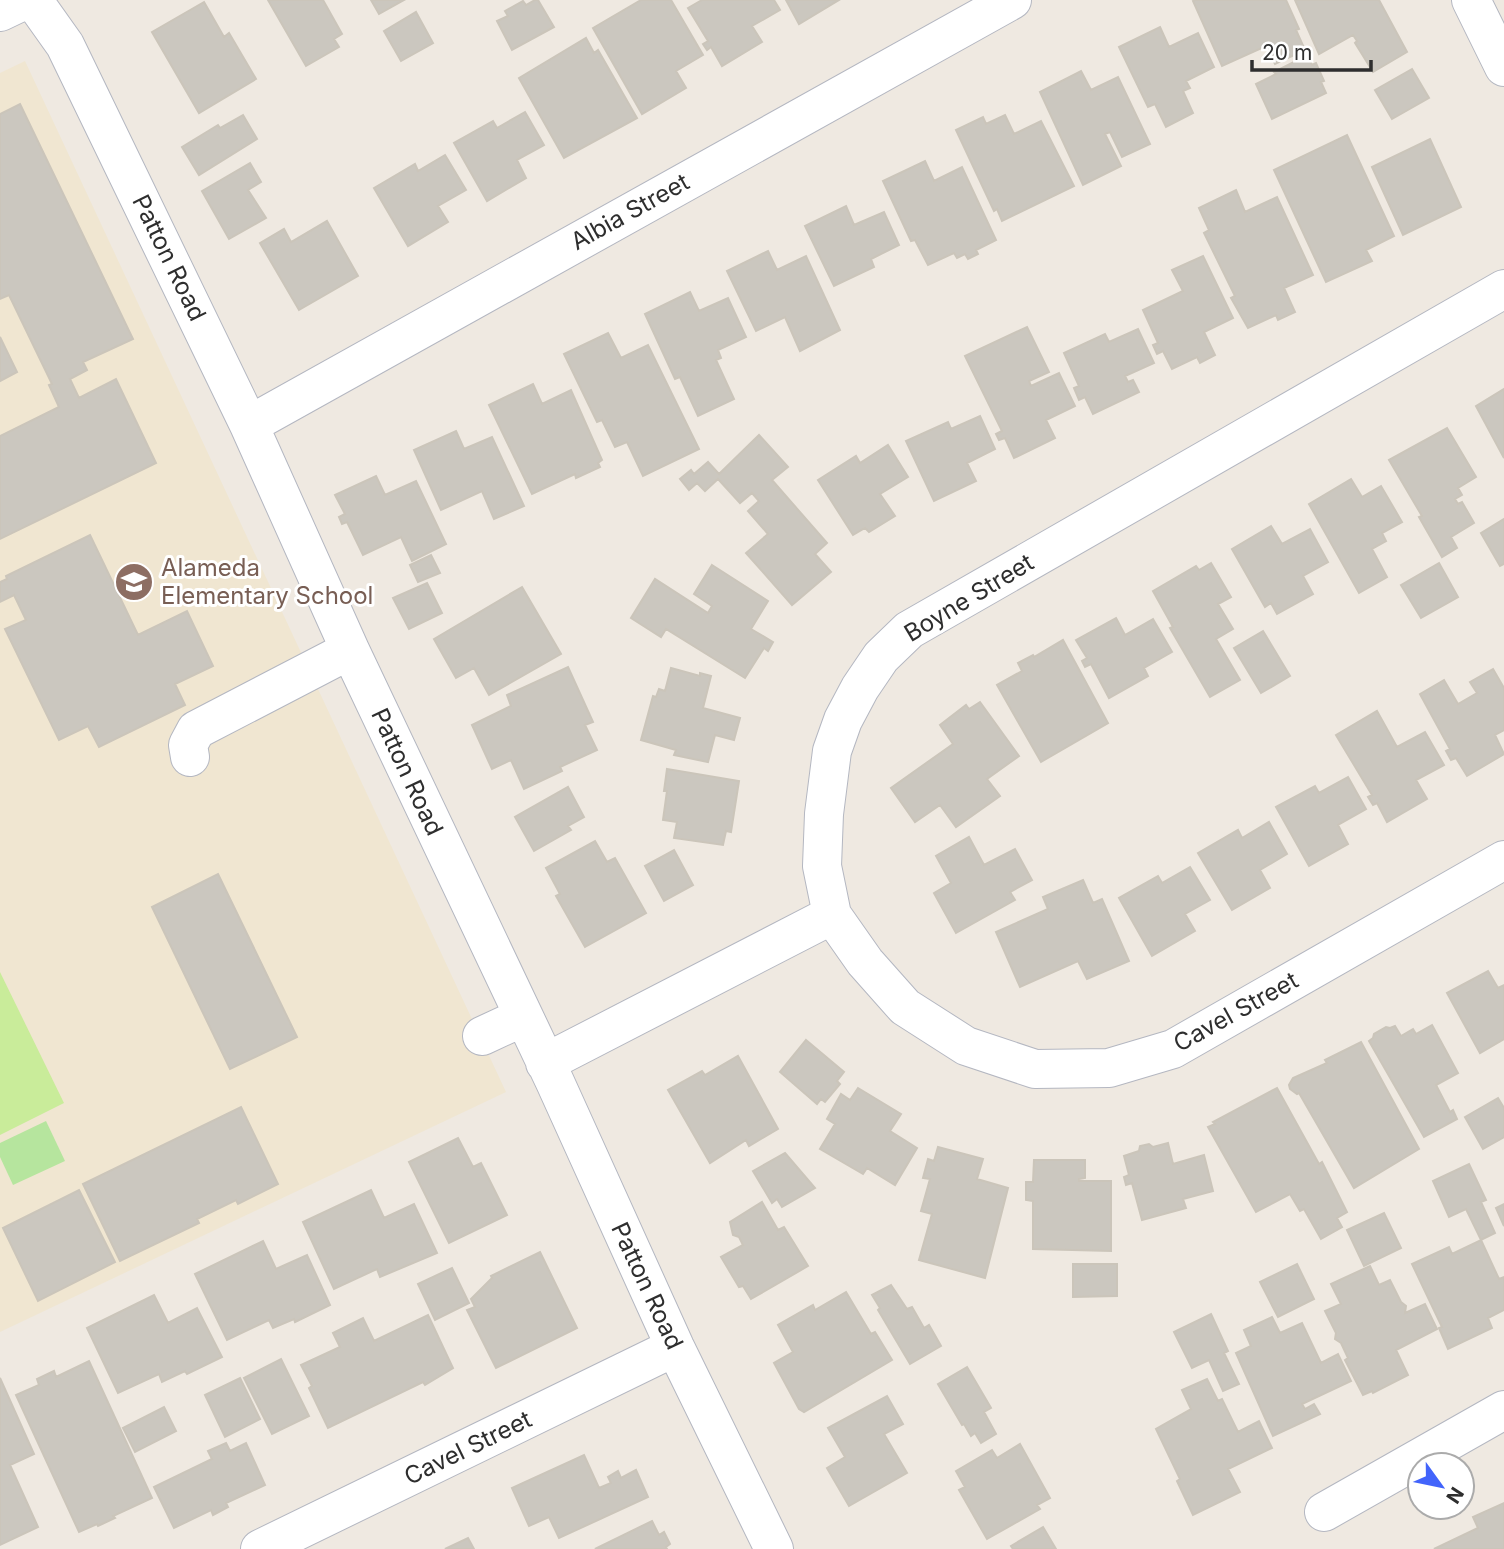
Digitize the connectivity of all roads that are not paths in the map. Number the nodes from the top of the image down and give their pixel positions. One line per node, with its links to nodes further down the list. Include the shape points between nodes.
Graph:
1 (25, 0): 5 (street)
2 (33, 0): 8 (street, Patton Road, via 65,45)
3 (1012, 0): 8 (street, Albia Street)
4 (1472, 0): 6 (street)
5 (0, 12)
6 (1504, 66)
7 (1504, 289): 12 (street, Boyne Street, via 909,630 881,657 860,688 832,751 822,866)
8 (249, 425): 9 (street, Patton Road)
9 (350, 650): 10 (street, via 196,730 188,745); 13 (street, Patton Road)
10 (190, 757)
11 (1504, 860): 12 (street, Cavel Street, via 1173,1049 1109,1068 1035,1069 966,1045 905,1007)
12 (832, 915): 15 (street)
13 (523, 1017): 14 (street); 15 (street, Patton Road)
14 (482, 1036)
15 (545, 1063): 16 (street, Patton Road)
16 (675, 1347): 19 (street, Cavel Street); 20 (street, Patton Road)
17 (1504, 1410): 18 (street)
18 (1324, 1512)
19 (260, 1549)
20 (774, 1549)

